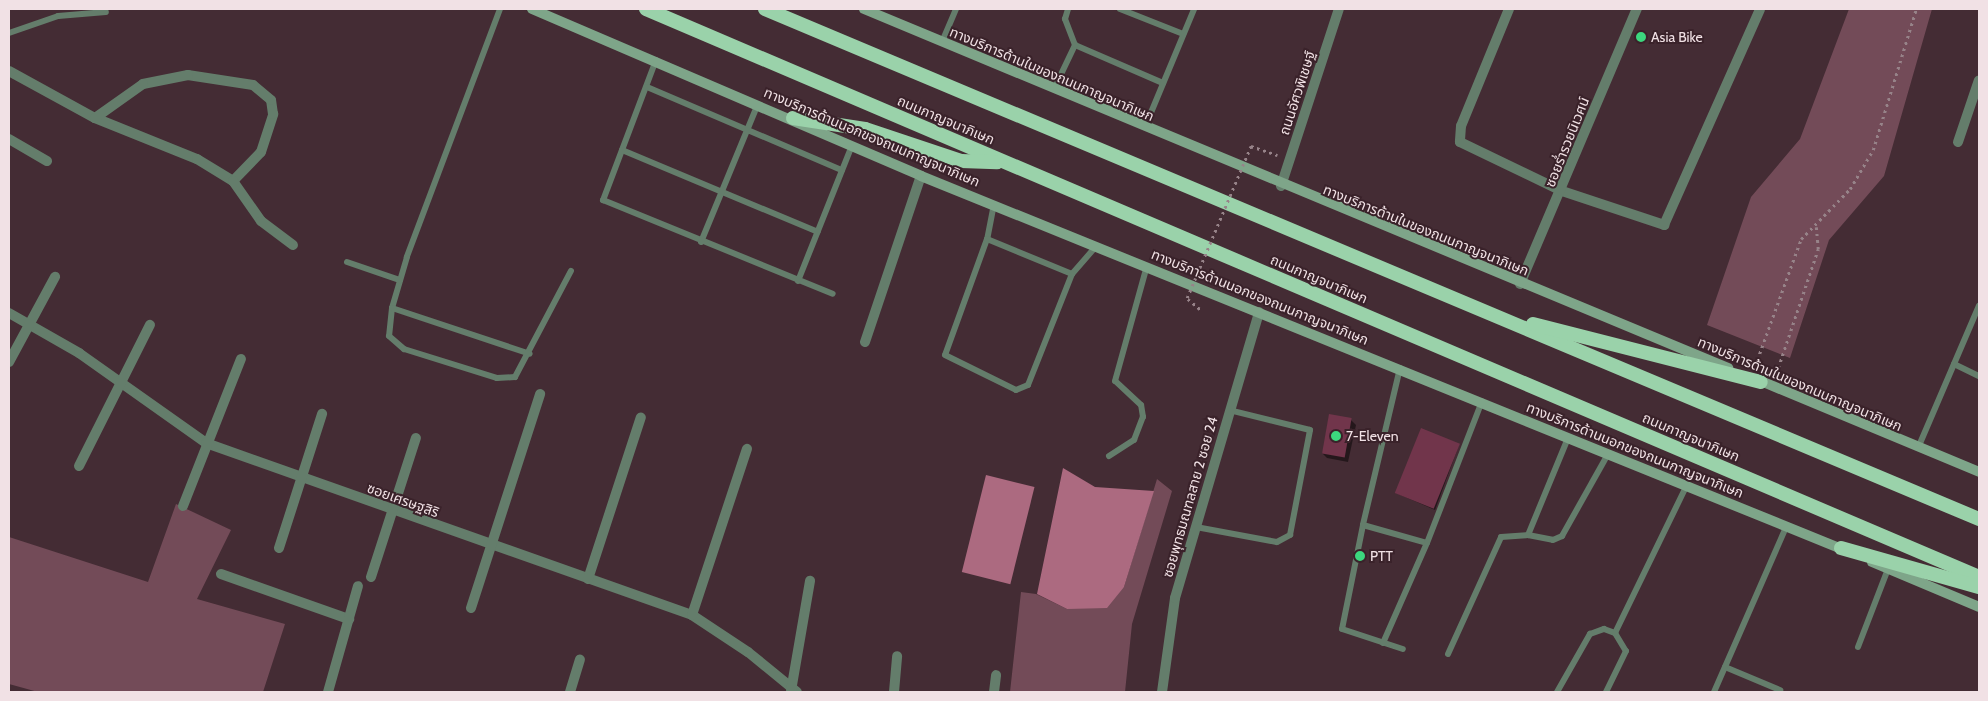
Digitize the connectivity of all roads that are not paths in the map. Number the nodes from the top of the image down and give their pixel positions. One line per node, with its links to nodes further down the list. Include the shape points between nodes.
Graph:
1 (500, 9): 53 (lane)
2 (532, 9): 19 (main road, ทางบริการด้านนอกของถนนกาญจนาภิเษก)
3 (646, 9): 35 (highway, ถนนกาญจนาภิเษก)
4 (765, 9): 61 (highway)
5 (864, 9): 17 (main road, ทางบริการด้านในของถนนกาญจนาภิเษก)
6 (956, 9): 17 (lane)
7 (1068, 9): 18 (lane, via 1065,18)
8 (1120, 9): 16 (lane)
9 (1194, 9): 16 (lane)
10 (1339, 9): 39 (street, ถนนอัศวพิเชษฐ์)
11 (1509, 9): 41 (street, via 1461,126 1460,142)
12 (1637, 9): 41 (street, ซอยร่ำรวยนิเวศน์)
13 (1760, 9): 41 (street, via 1664,225)
14 (106, 12): 15 (lane, via 58,16)
15 (9, 33)
16 (1184, 34): 22 (lane)
17 (942, 42): 24 (main road, ทางบริการด้านในของถนนกาญจนาภิเษก)
18 (1075, 45): 22 (lane); 24 (lane)
19 (656, 59): 23 (lane); 25 (main road, ทางบริการด้านนอกของถนนกาญจนาภิเษก)
20 (9, 71): 26 (street)
21 (1979, 80): 31 (street)
22 (1163, 83): 28 (lane)
23 (647, 87): 29 (lane); 33 (lane)
24 (1054, 91): 28 (main road, ทางบริการด้านในของถนนกาญจนาภิเษก)
25 (758, 103): 27 (main road, ทางบริการด้านนอกของถนนกาญจนาภิเษก); 29 (lane)
26 (95, 118): 38 (street, via 197,159); 38 (street, via 120,97 169,76 208,75 253,85 271,100 274,114 261,152)
27 (793, 118): 32 (main road, ทางบริการด้านนอกของถนนกาญจนาภิเษก); 35 (highway, via 865,129 961,161)
28 (1144, 127): 39 (main road, ทางบริการด้านในของถนนกาญจนาภิเษก)
29 (746, 130): 36 (lane); 40 (lane)
30 (9, 139): 34 (street)
31 (1958, 142)
32 (852, 145): 36 (lane); 37 (main road, ทางบริการด้านนอกของถนนกาญจนาภิเษก)
33 (622, 150): 40 (lane); 45 (lane, via 603,200)
34 (47, 161)
35 (1002, 162): 103 (highway, ถนนกาญจนาภิเษก)
36 (842, 170): 43 (lane)
37 (921, 176): 42 (main road, ทางบริการด้านนอกของถนนกาญจนาภิเษก); 64 (street)
38 (233, 181): 46 (street, via 261,222)
39 (1281, 186): 55 (main road, ทางบริการด้านในของถนนกาญจนาภิเษก)
40 (723, 190): 43 (lane); 45 (lane)
41 (1562, 190): 55 (street, ซอยร่ำรวยนิเวศน์)
42 (994, 204): 44 (lane); 47 (main road, ทางบริการด้านนอกของถนนกาญจนาภิเษก)
43 (818, 232): 54 (lane)
44 (987, 239): 51 (lane); 51 (lane, via 946,355 1016,390 1028,384)
45 (701, 242): 54 (lane)
46 (293, 245)
47 (1097, 245): 49 (main road, ทางบริการด้านนอกของถนนกาญจนาภิเษก); 51 (lane)
48 (347, 262): 53 (lane)
49 (1147, 266): 59 (main road, ทางบริการด้านนอกของถนนกาญจนาภิเษก); 84 (lane, via 1115,380 1141,405 1143,417 1134,440)
50 (571, 271): 65 (lane)
51 (1072, 274)
52 (55, 277): 62 (street)
53 (400, 280): 58 (lane)
54 (798, 281): 56 (lane)
55 (1520, 284): 72 (main road, ทางบริการด้านในของถนนกาญจนาภิเษก)
56 (833, 294)
57 (1979, 306): 68 (lane)
58 (392, 308): 65 (lane); 65 (lane, via 389,336 404,349 503,378 515,377)
59 (1259, 312): 69 (main road, ทางบริการด้านนอกของถนนกาญจนาภิเษก); 75 (street, ซอยพุทธมณฑลสาย 2 ซอย 24)
60 (9, 313): 62 (street, ซอยเศรษฐสิริ)
61 (1488, 313): 72 (highway); 91 (highway)
62 (29, 324): 67 (street); 71 (street, ซอยเศรษฐสิริ)
63 (150, 325): 71 (street)
64 (866, 342)
65 (530, 354)
66 (241, 359): 80 (street)
67 (9, 362)
68 (1954, 364): 70 (lane); 81 (lane)
69 (1400, 368): 74 (main road, ทางบริการด้านนอกของถนนกาญจนาภิเษก); 92 (lane)
70 (1979, 376)
71 (121, 382): 80 (street, ซอยเศรษฐสิริ); 85 (street)
72 (1761, 382): 81 (main road, ทางบริการด้านในของถนนกาญจนาภิเษก)
73 (540, 394): 97 (street)
74 (1482, 401): 79 (main road, ทางบริการด้านนอกของถนนกาญจนาภิเษก); 96 (lane)
75 (1229, 410): 93 (street, ซอยพุทธมณฑลสาย 2 ซอย 24); 93 (lane, via 1310,430 1290,535 1278,542)
76 (322, 414): 87 (street)
77 (641, 417): 104 (street)
78 (416, 438): 90 (street)
79 (1568, 438): 83 (main road, ทางบริการด้านนอกของถนนกาญจนาภิเษก); 95 (lane)
80 (206, 443): 87 (street, ซอยเศรษฐสิริ); 89 (street)
81 (1918, 448): 86 (main road, ทางบริการด้านในของถนนกาญจนาภิเษก)
82 (747, 450): 110 (street)
83 (1608, 454): 88 (main road, ทางบริการด้านนอกของถนนกาญจนาภิเษก); 95 (lane, via 1562,536 1553,540)
84 (1109, 456)
85 (79, 466)
86 (1979, 472)
87 (302, 479): 90 (street, ซอยเศรษฐสิริ); 98 (street)
88 (1686, 487): 94 (main road, ทางบริการด้านนอกของถนนกาญจนาภิเษก); 112 (lane)
89 (183, 506)
90 (392, 511): 97 (street, ซอยเศรษฐสิริ); 102 (street)
91 (1979, 519)
92 (1363, 525): 96 (lane); 113 (lane, via 1342,629)
93 (1196, 527): 127 (street, ซอยพุทธมณฑลสาย 2 ซอย 24, via 1166,642)
94 (1786, 527): 99 (main road, ทางบริการด้านนอกของถนนกาญจนาภิเษก); 119 (lane)
95 (1528, 535): 116 (lane, via 1501,537)
96 (1427, 542): 113 (lane)
97 (490, 545): 104 (street, ซอยเศรษฐสิริ); 109 (street)
98 (279, 548)
99 (1841, 548): 100 (main road, ทางบริการด้านนอกของถนนกาญจนาภิเษก); 107 (highway)
100 (1888, 569): 108 (main road, ทางบริการด้านนอกของถนนกาญจนาภิเษก); 114 (lane)
101 (221, 574): 111 (street)
102 (371, 577)
103 (1979, 577)
104 (588, 579): 110 (street, ซอยเศรษฐสิริ)
105 (810, 581): 122 (street)
106 (358, 586): 111 (street)
107 (1979, 587)
108 (1979, 607)
109 (471, 608)
110 (692, 615): 122 (street, ซอยเศรษฐสิริ, via 748,652)
111 (349, 619): 123 (street)
112 (1616, 633): 128 (lane, via 1604,629 1590,634); 129 (lane, via 1626,651)
113 (1383, 643): 115 (lane)
114 (1858, 647)
115 (1403, 649)
116 (1448, 654)
117 (897, 656): 125 (street)
118 (580, 659): 124 (street)
119 (1725, 667): 121 (lane); 130 (lane)
120 (996, 675): 126 (street)
121 (1780, 690)
122 (793, 691)
123 (328, 692)
124 (570, 692)
125 (894, 692)
126 (994, 692)
127 (1162, 692)
128 (1557, 692)
129 (1606, 692)
130 (1714, 692)

